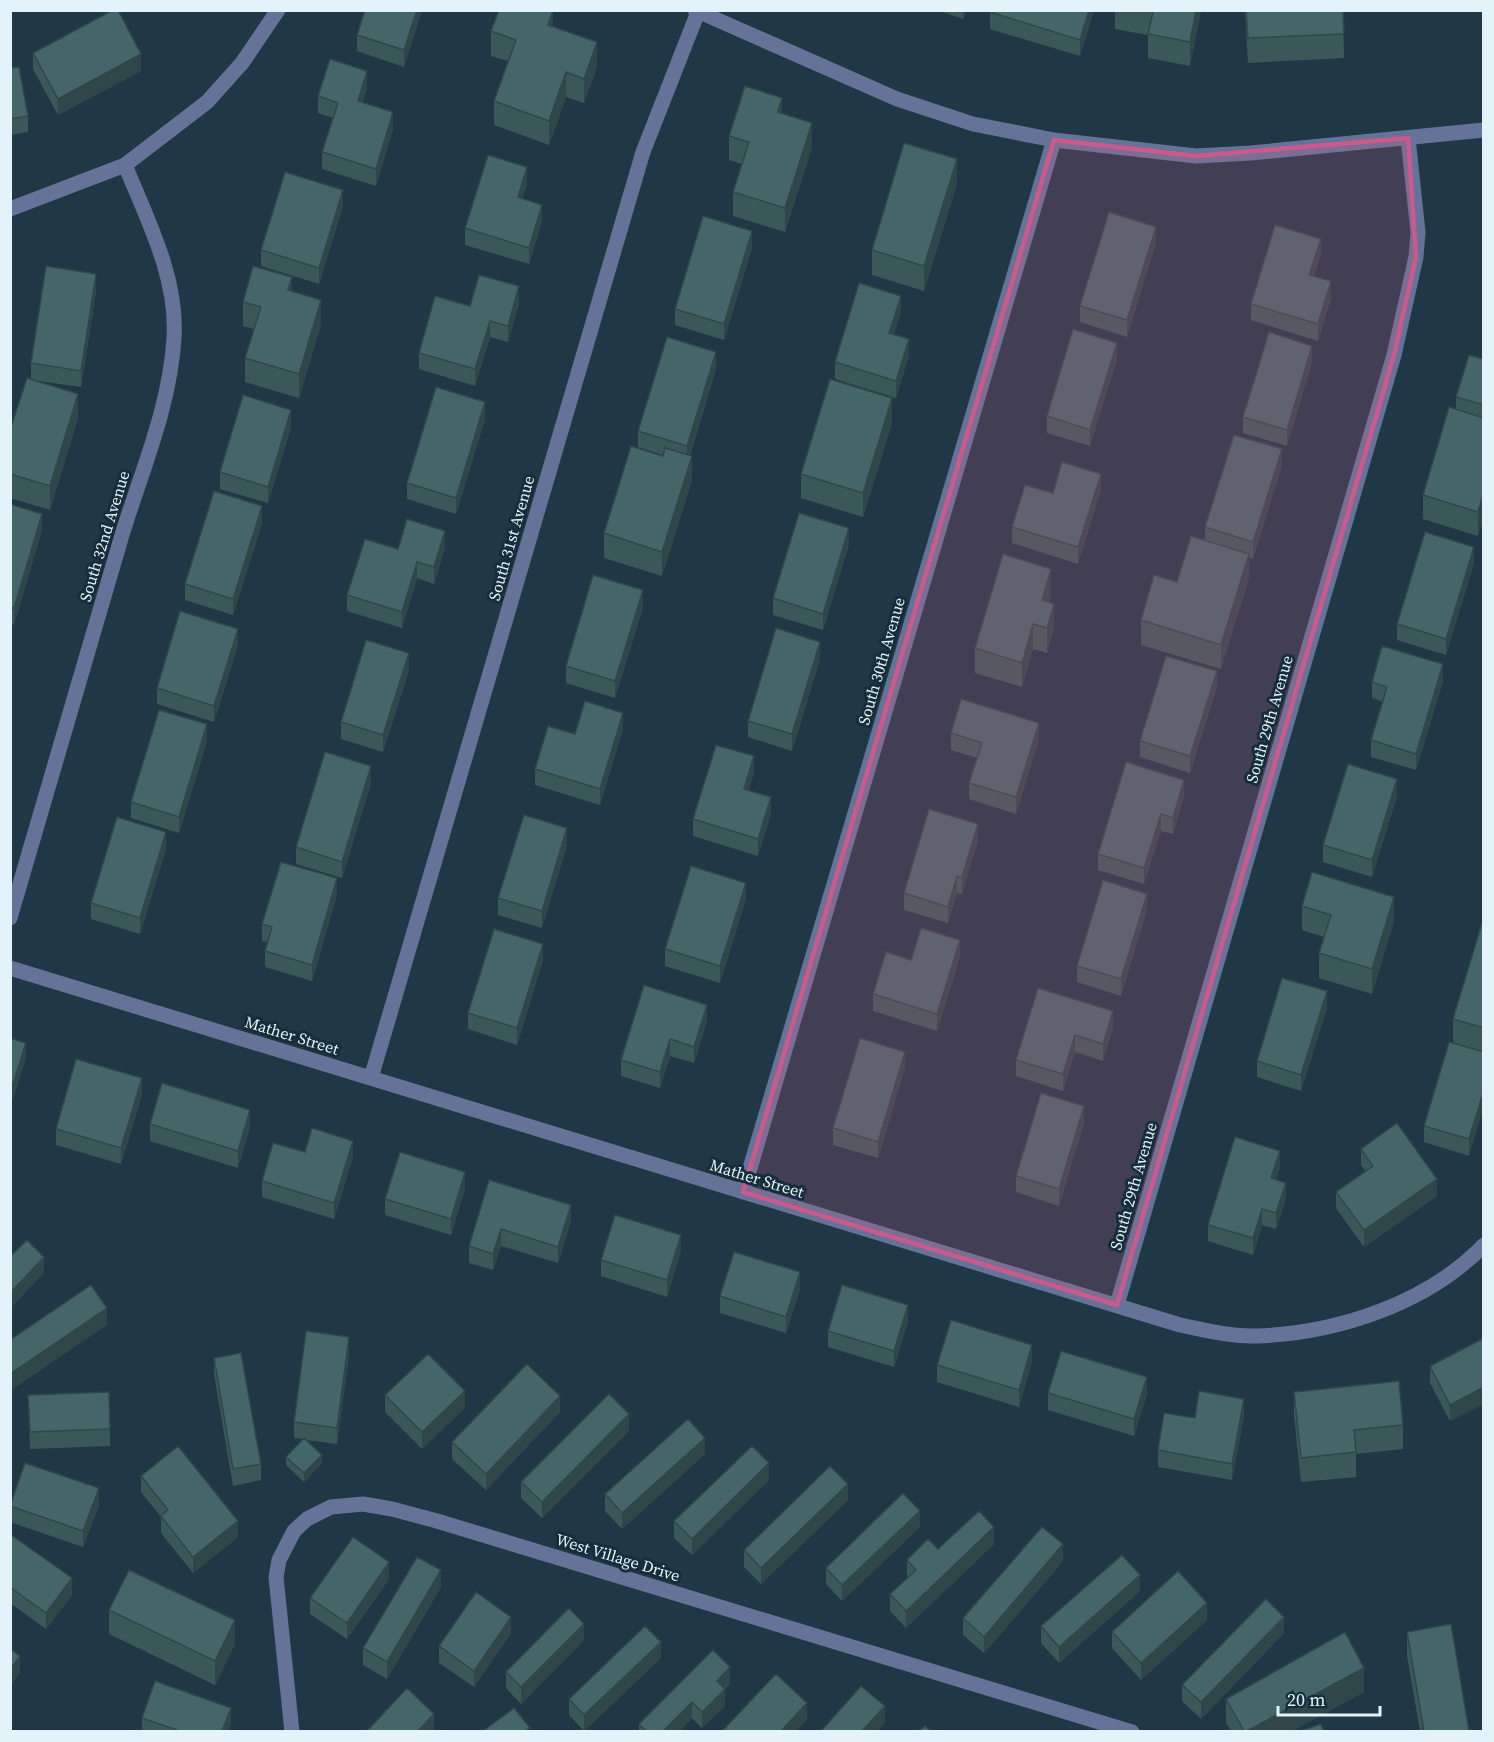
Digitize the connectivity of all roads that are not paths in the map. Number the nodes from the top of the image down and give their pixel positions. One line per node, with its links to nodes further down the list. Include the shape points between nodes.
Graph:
1 (278, 10): 6 (street, via 242,63 207,102)
2 (697, 11): 5 (street, via 897,99 973,124); 10 (street, South 31st Avenue, via 643,152)
3 (1484, 130): 4 (street)
4 (1408, 138): 5 (street, via 1196,156); 13 (street, South 29th Avenue, via 1418,232 1394,355)
5 (1054, 140): 11 (street, South 30th Avenue)
6 (124, 165): 7 (street); 8 (street, South 32nd Avenue, via 156,242 170,288 175,338 160,420 123,532)
7 (10, 208)
8 (10, 918)
9 (10, 968): 10 (street, Mather Street)
10 (371, 1078): 11 (street, Mather Street)
11 (743, 1192): 13 (street, Mather Street)
12 (1484, 1245): 13 (street, Mather Street, via 1450,1274 1414,1296 1377,1313 1311,1331 1256,1336 1220,1333)
13 (1117, 1305)
14 (292, 1731): 15 (street, West Village Drive, via 276,1577 279,1560 294,1531 307,1519 331,1507 363,1504 437,1521)
15 (1132, 1731)

